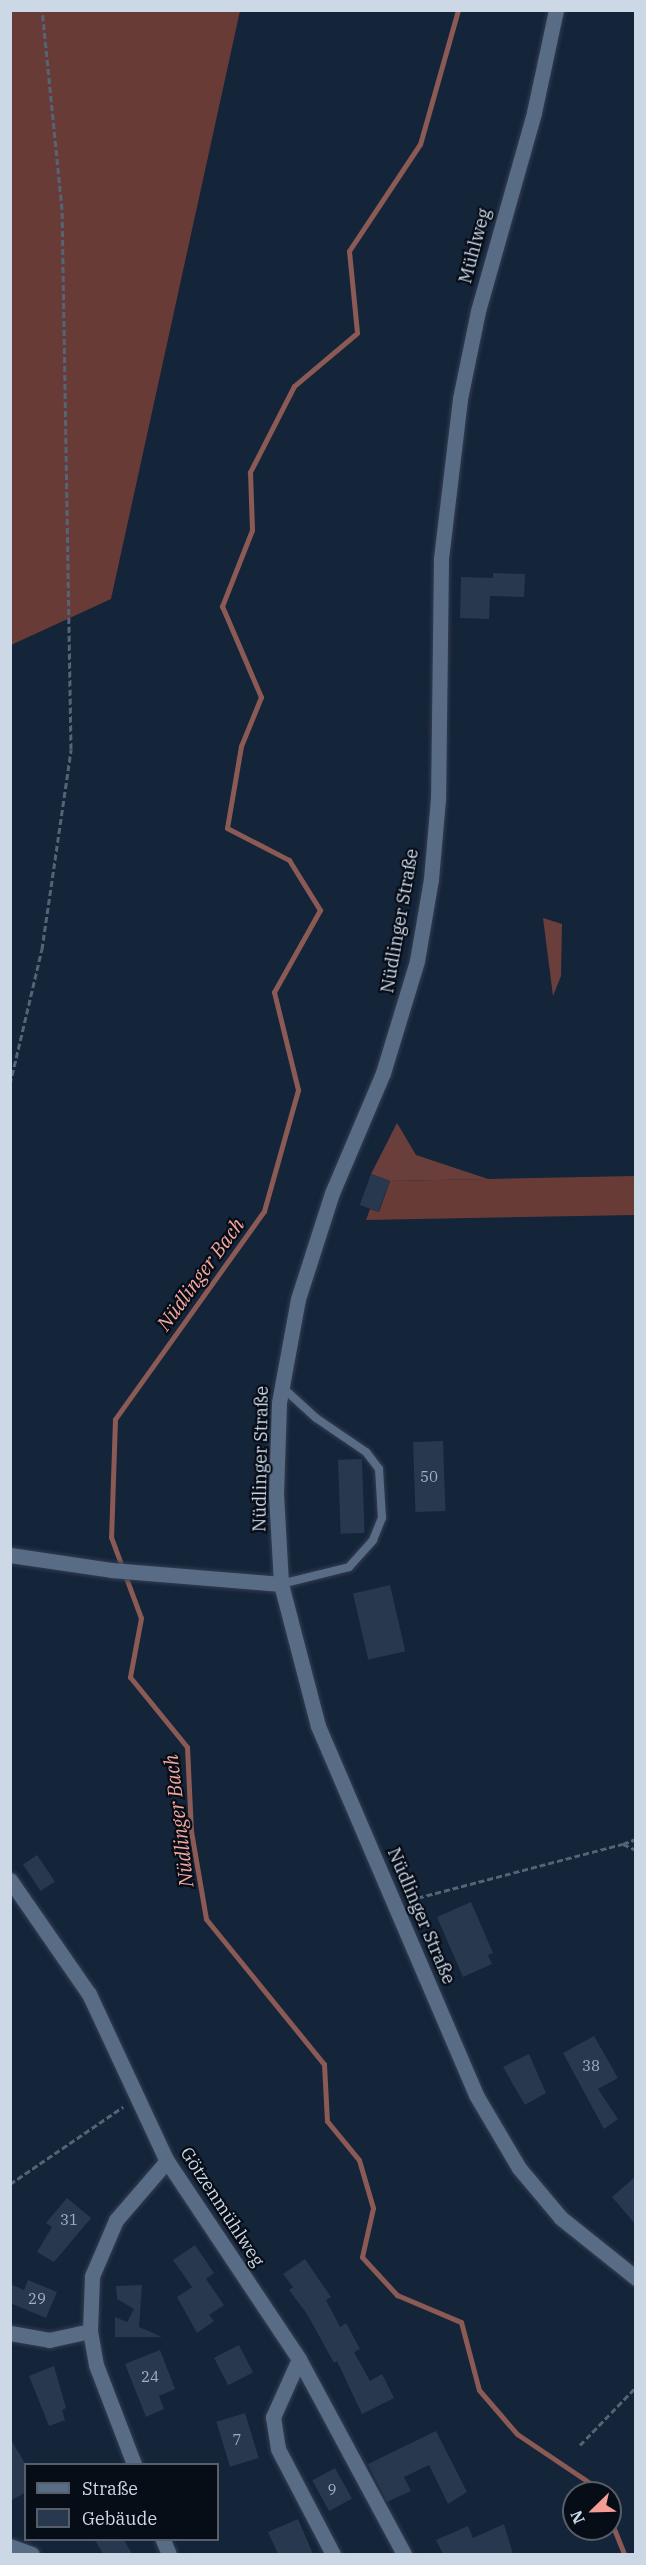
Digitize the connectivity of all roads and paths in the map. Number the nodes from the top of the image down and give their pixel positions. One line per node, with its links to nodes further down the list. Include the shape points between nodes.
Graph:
1 (42, 10): 4 (path, via 62,209 71,749 42,948)
2 (556, 10): 3 (street, Mühlweg, via 534,113 478,311)
3 (446, 494): 5 (street, Nüdlinger Straße, via 441,559 438,799 431,879 417,961 382,1073 332,1192 298,1299)
4 (10, 1084)
5 (281, 1386): 7 (street, Nüdlinger Straße, via 276,1494); 7 (lane, via 379,1469 382,1518 373,1540 349,1567)
6 (10, 1555): 7 (street, via 111,1570)
7 (281, 1584): 12 (street, Nüdlinger Straße, via 318,1726)
8 (636, 1839): 9 (path)
9 (623, 1844): 10 (path); 12 (path)
10 (636, 1850)
11 (10, 1880): 13 (street, Götzenmühlweg, via 88,1994)
12 (395, 1903): 16 (street, Nüdlinger Straße, via 476,2095 519,2168 561,2218)
13 (136, 2098): 14 (street, Götzenmühlweg); 15 (path)
14 (167, 2161): 17 (street, via 116,2220 92,2276); 19 (street, Götzenmühlweg)
15 (10, 2184)
16 (636, 2278)
17 (90, 2331): 18 (street, via 49,2340); 22 (street, via 96,2365)
18 (10, 2333)
19 (299, 2359): 25 (street, via 273,2417 278,2449); 26 (street, Götzenmühlweg)
20 (636, 2387): 21 (path)
21 (580, 2445)
22 (134, 2463)
23 (10, 2546): 24 (street)
24 (32, 2554)
25 (333, 2554)
26 (404, 2554)

